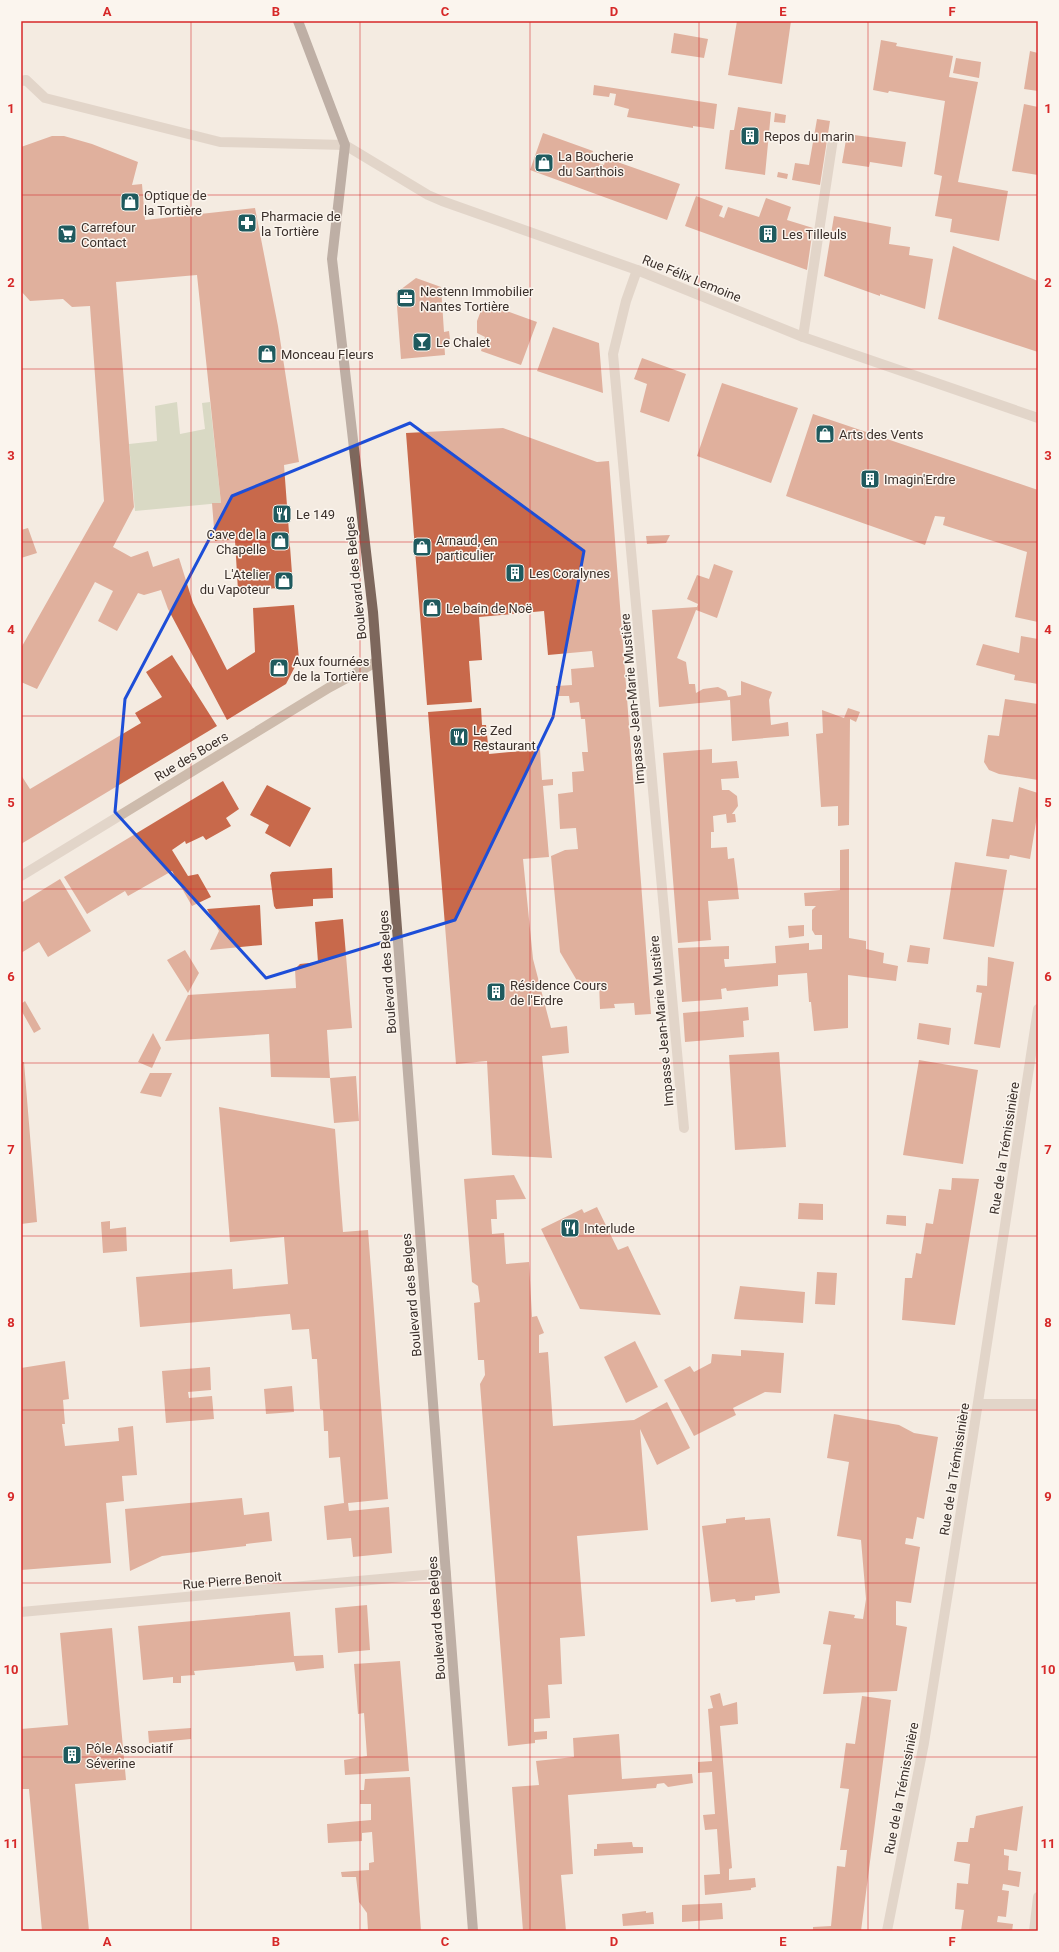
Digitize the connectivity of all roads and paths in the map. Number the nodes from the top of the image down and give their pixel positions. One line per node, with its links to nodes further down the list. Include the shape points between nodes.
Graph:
1 (298, 21): 4 (main road, Boulevard des Belges)
2 (21, 81): 4 (street, via 26,80 45,98 220,142)
3 (833, 139): 6 (street)
4 (345, 145): 5 (street, Rue Félix Lemoine, via 442,201); 8 (main road, Boulevard des Belges, via 332,260 370,588)
5 (637, 270): 6 (street, Rue Félix Lemoine); 11 (street, Impasse Jean-Marie Mustière, via 626,301 613,354)
6 (804, 337): 7 (street, Rue Félix Lemoine)
7 (1038, 418)
8 (376, 662): 9 (street, Rue des Boers, via 330,687); 14 (main road, Boulevard des Belges)
9 (21, 876)
10 (1038, 1009): 12 (street, Rue de la Trémissinière)
11 (684, 1128)
12 (978, 1404): 13 (street); 19 (street, Rue de la Trémissinière, via 924,1742)
13 (1038, 1404)
14 (446, 1572): 15 (street, Rue Pierre Benoit); 18 (main road, Boulevard des Belges)
15 (21, 1612)
16 (1038, 1897): 17 (street)
17 (1035, 1928)
18 (473, 1931)
19 (887, 1931)

